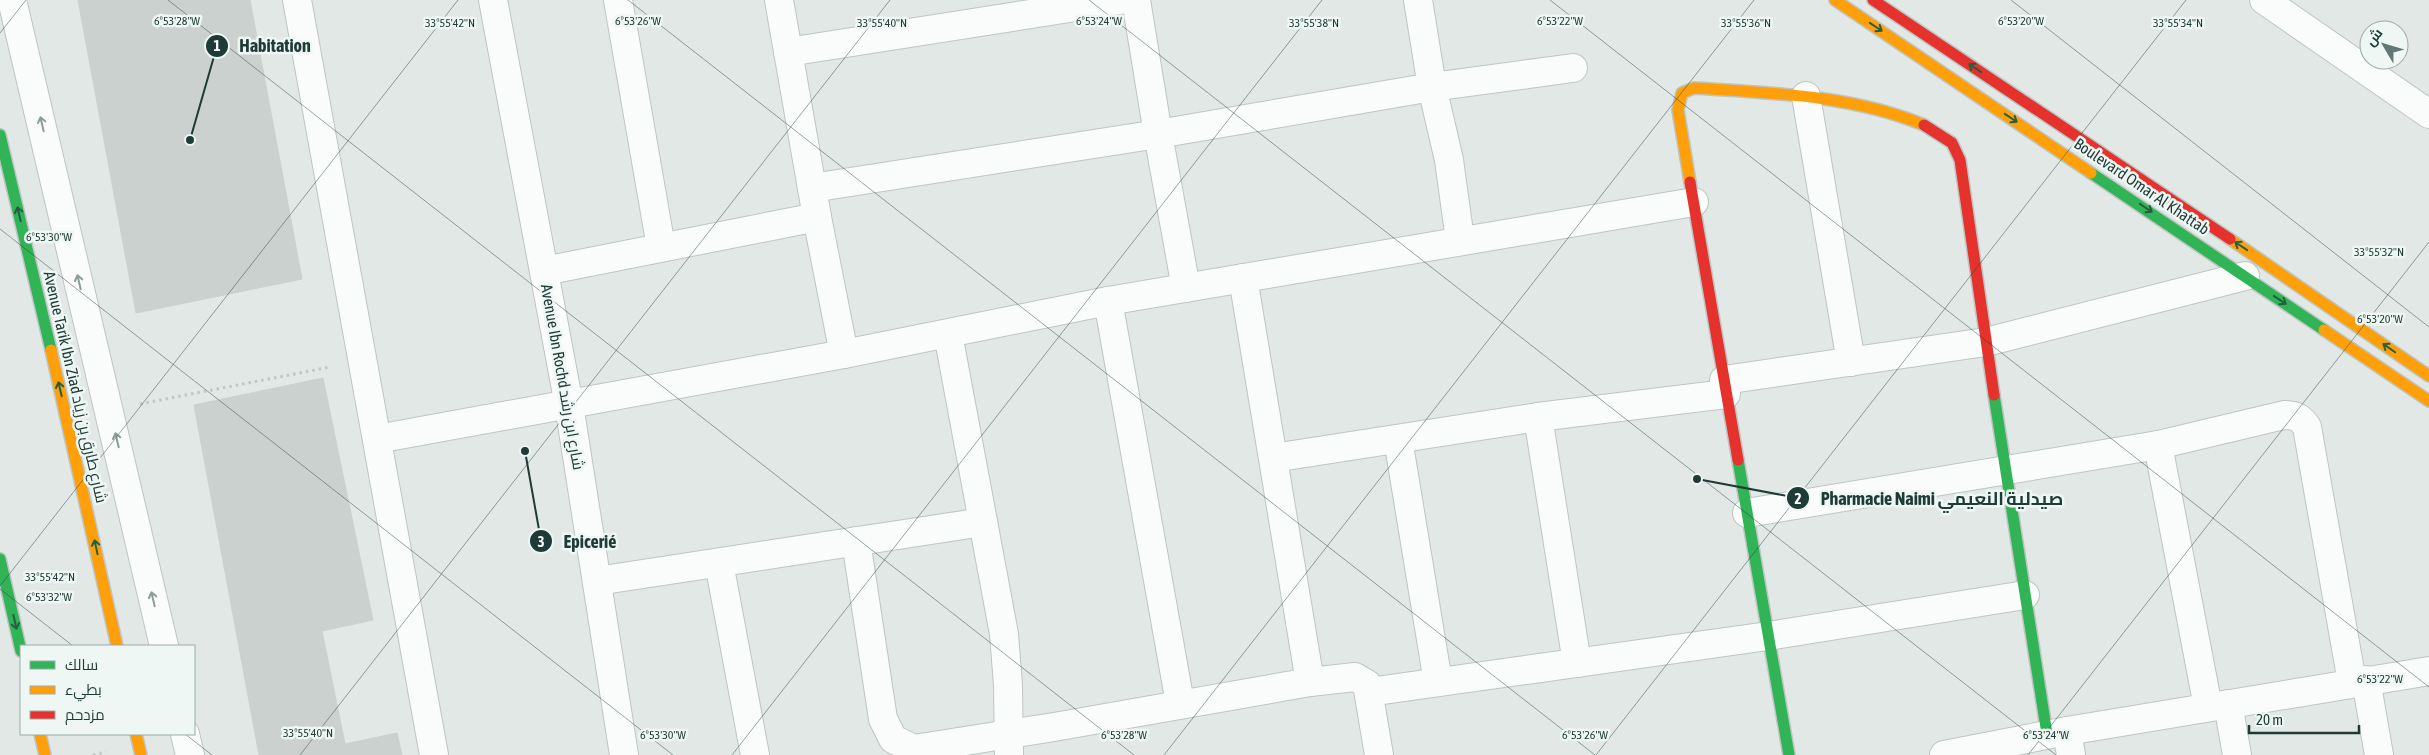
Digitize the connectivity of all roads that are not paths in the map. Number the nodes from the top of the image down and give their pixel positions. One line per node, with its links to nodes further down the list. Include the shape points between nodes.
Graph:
1 (12, 0): 52 (street, one-way to 1)
2 (297, 0): 38 (street)
3 (493, 0): 24 (street, Avenue Ibn Rochd شارع ابن رشد)
4 (618, 0): 23 (street)
5 (779, 0): 12 (street)
6 (1120, 0): 12 (street)
7 (1136, 0): 17 (street)
8 (1418, 0): 14 (street)
9 (1835, 0): 25 (street, Boulevard Omar Al Khattab, one-way to 25)
10 (1873, 0): 33 (street, Boulevard Omar Al Khattab, one-way to 10, via 2299,285)
11 (2276, 3): 16 (street)
12 (788, 52): 19 (street)
13 (1573, 68): 14 (street)
14 (1432, 87): 17 (street); 22 (street, via 1449,160)
15 (1806, 96): 20 (street, via 1694,88 1682,93 1678,110); 30 (street, via 1901,114 1939,133 1952,144 1959,154 1963,171); 32 (street)
16 (2429, 114)
17 (1158, 134): 19 (street); 27 (street)
18 (0, 135): 51 (street, Avenue Tarik Ibn Ziad شارع طارق بن زياد, one-way to 18, via 75,450)
19 (812, 188): 21 (street)
20 (1694, 202): 22 (street); 34 (street)
21 (817, 217): 23 (street); 31 (street)
22 (1460, 240): 26 (street)
23 (661, 247): 24 (street)
24 (544, 271): 36 (street, Avenue Ibn Rochd شارع ابن رشد)
25 (2245, 276): 30 (street); 35 (street, Boulevard Omar Al Khattab, one-way to 35)
26 (1243, 278): 27 (street); 41 (street)
27 (1186, 288): 28 (street)
28 (1108, 301): 29 (street); 60 (street)
29 (948, 334): 31 (street); 44 (street)
30 (1986, 342): 32 (street); 42 (street)
31 (844, 354): 36 (street)
32 (1851, 362): 34 (street)
33 (2429, 376)
34 (1725, 387): 37 (street); 43 (street)
35 (2429, 401)
36 (569, 405): 38 (street); 48 (street, Avenue Ibn Rochd شارع ابن رشد)
37 (1538, 417): 39 (street); 54 (street)
38 (377, 439): 70 (street)
39 (1398, 439): 41 (street); 58 (street)
40 (2158, 445): 42 (street); 56 (street, via 2284,415 2294,415 2302,420 2307,427); 61 (street)
41 (1272, 458): 57 (street)
42 (2007, 471): 43 (street); 49 (street)
43 (1747, 513): 50 (street)
44 (983, 522): 45 (street); 66 (street, via 1004,634)
45 (856, 541): 47 (street); 66 (street, via 883,719 893,739 914,749)
46 (0, 559): 53 (street, one-way to 53)
47 (719, 563): 48 (street); 72 (street)
48 (597, 581): 71 (street, Avenue Ibn Rochd شارع ابن رشد)
49 (2025, 595): 50 (street); 65 (street)
50 (1768, 636): 54 (street); 74 (street)
51 (117, 645)
52 (164, 645)
53 (20, 647)
54 (1577, 663): 58 (street)
55 (2429, 671): 56 (street)
56 (2359, 681): 61 (street); 77 (street)
57 (1310, 682): 59 (street, via 1355,677 1367,684); 60 (street)
58 (1438, 682): 59 (street)
59 (1369, 692): 73 (street)
60 (1180, 703): 66 (street)
61 (2218, 705): 65 (street); 76 (street)
62 (40, 735): 67 (street)
63 (136, 735): 68 (street)
64 (185, 735): 69 (street)
65 (2062, 740): 75 (street)
66 (1010, 744)
67 (45, 755)
68 (141, 755)
69 (190, 755)
70 (434, 755)
71 (624, 755)
72 (755, 755)
73 (1379, 755)
74 (1789, 755)
75 (1944, 755)
76 (2237, 755)
77 (2379, 755)

